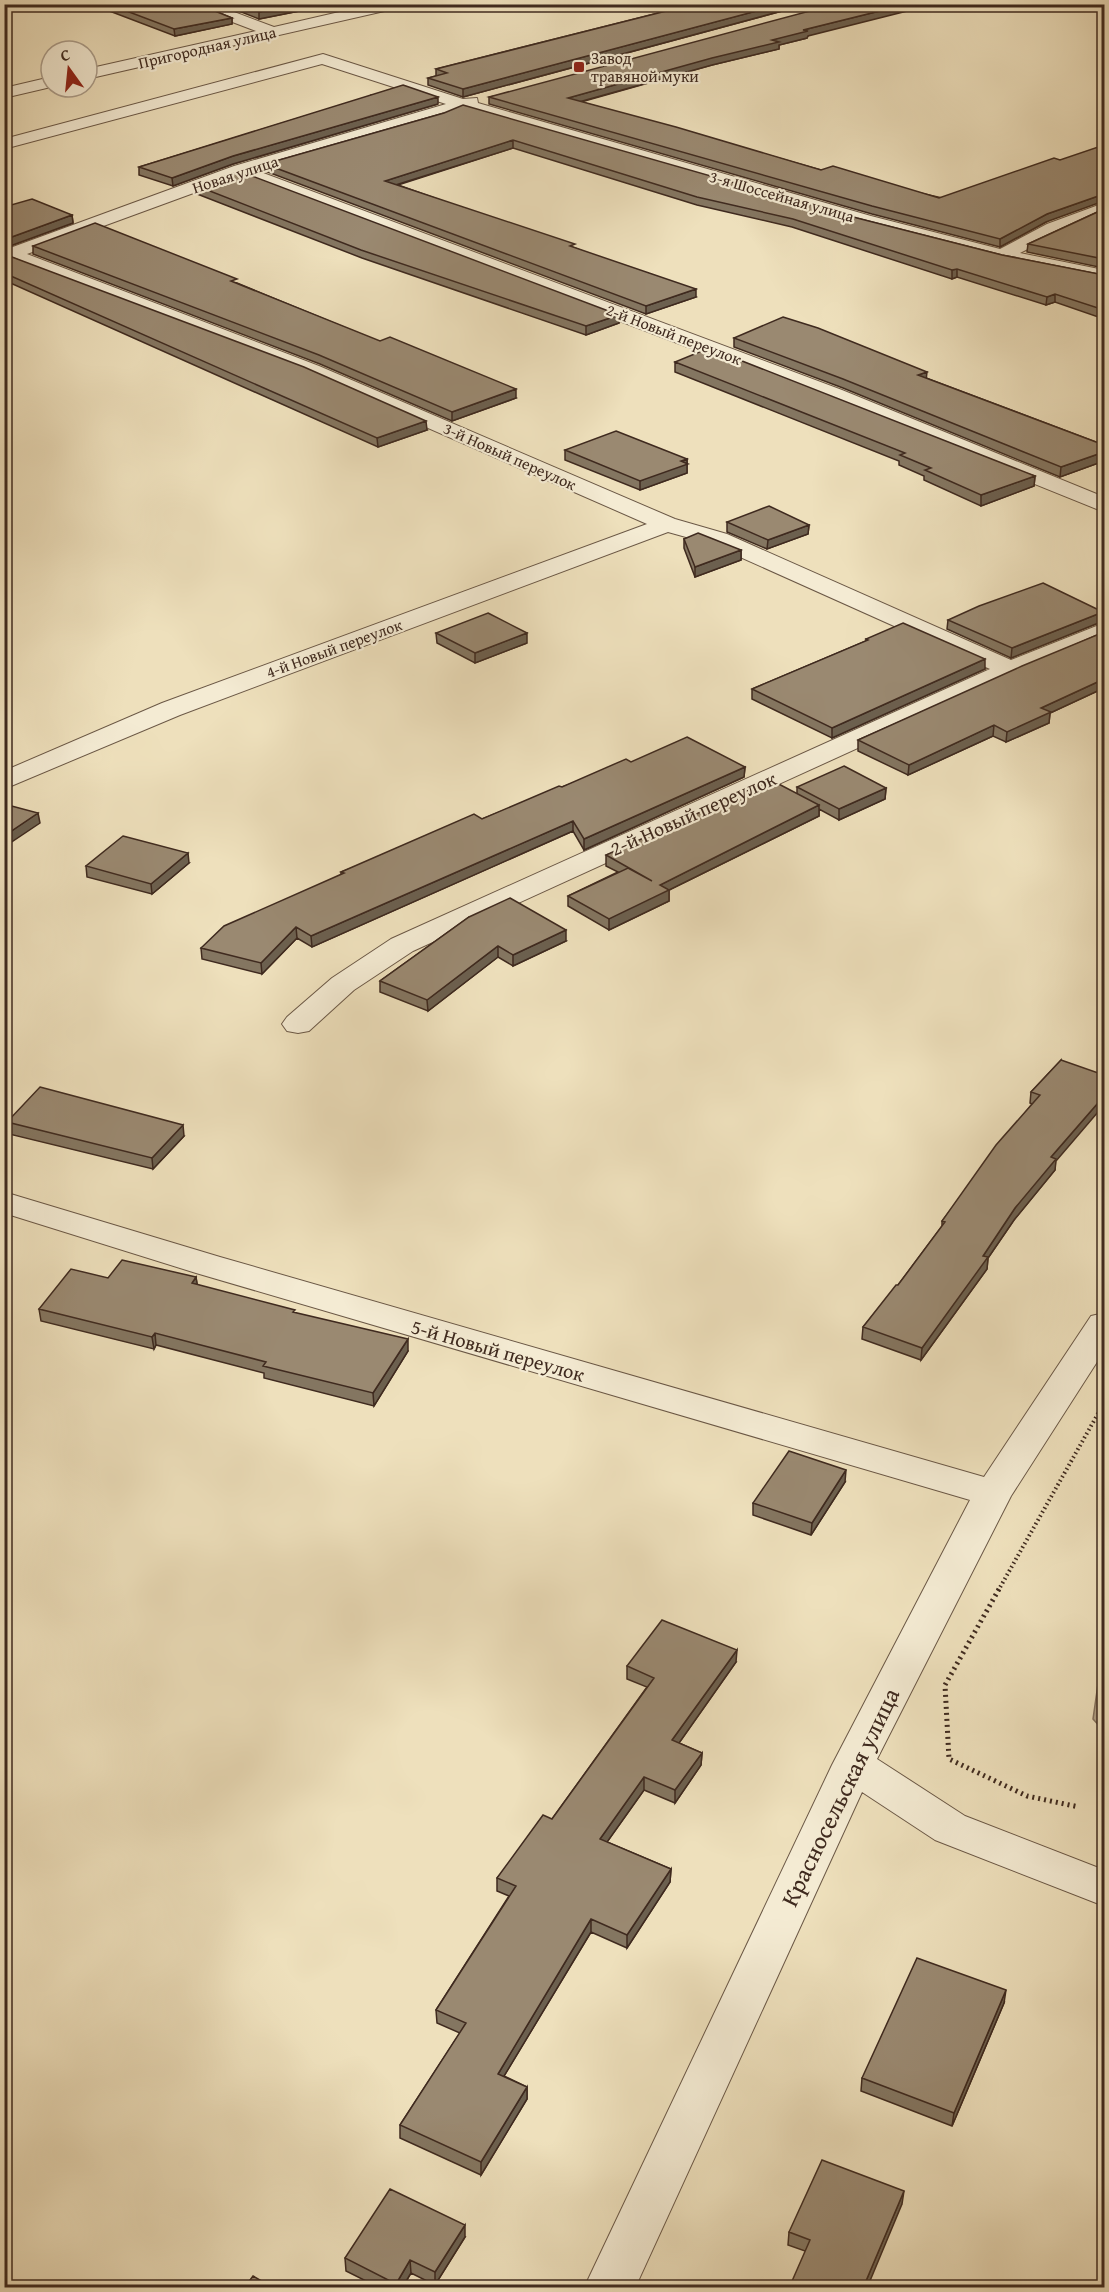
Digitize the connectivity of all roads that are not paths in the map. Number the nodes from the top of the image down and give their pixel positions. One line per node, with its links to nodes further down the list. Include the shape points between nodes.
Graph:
1 (198, 4): 3 (street)
2 (397, 4): 3 (street, Пригородная улица)
3 (273, 32): 4 (street); 5 (street, Пригородная улица)
4 (322, 59): 10 (street); 11 (street)
5 (99, 71)
6 (99, 78): 10 (street)
7 (39, 85): 8 (street)
8 (4, 93)
9 (494, 96): 11 (street, Новая улица)
10 (164, 102): 12 (street)
11 (462, 104): 13 (street, Новая улица); 16 (street, 3-я Шоссейная улица, via 864,220)
12 (4, 144)
13 (240, 170): 15 (street, Новая улица); 18 (street, 2-й Новый переулок, via 823,391)
14 (1104, 208): 16 (street)
15 (7, 253): 19 (street, 3-й Новый переулок, via 312,370)
16 (1002, 255): 17 (street, 3-я Шоссейная улица)
17 (1104, 276)
18 (1104, 505)
19 (667, 524): 21 (street, 3-й Новый переулок, via 719,539); 22 (street, 4-й Новый переулок, via 171,709)
20 (1104, 630): 21 (street, 2-й Новый переулок)
21 (1011, 669): 23 (street, 2-й Новый переулок, via 402,945 343,984)
22 (4, 781)
23 (298, 1024)
24 (4, 1202): 26 (street, 5-й Новый переулок)
25 (1104, 1324): 26 (street, Красносельская улица)
26 (993, 1493): 27 (street, Красносельская улица)
27 (853, 1765): 28 (street, via 950,1828); 29 (street, Красносельская улица)
28 (1104, 1888)
29 (609, 2288)

